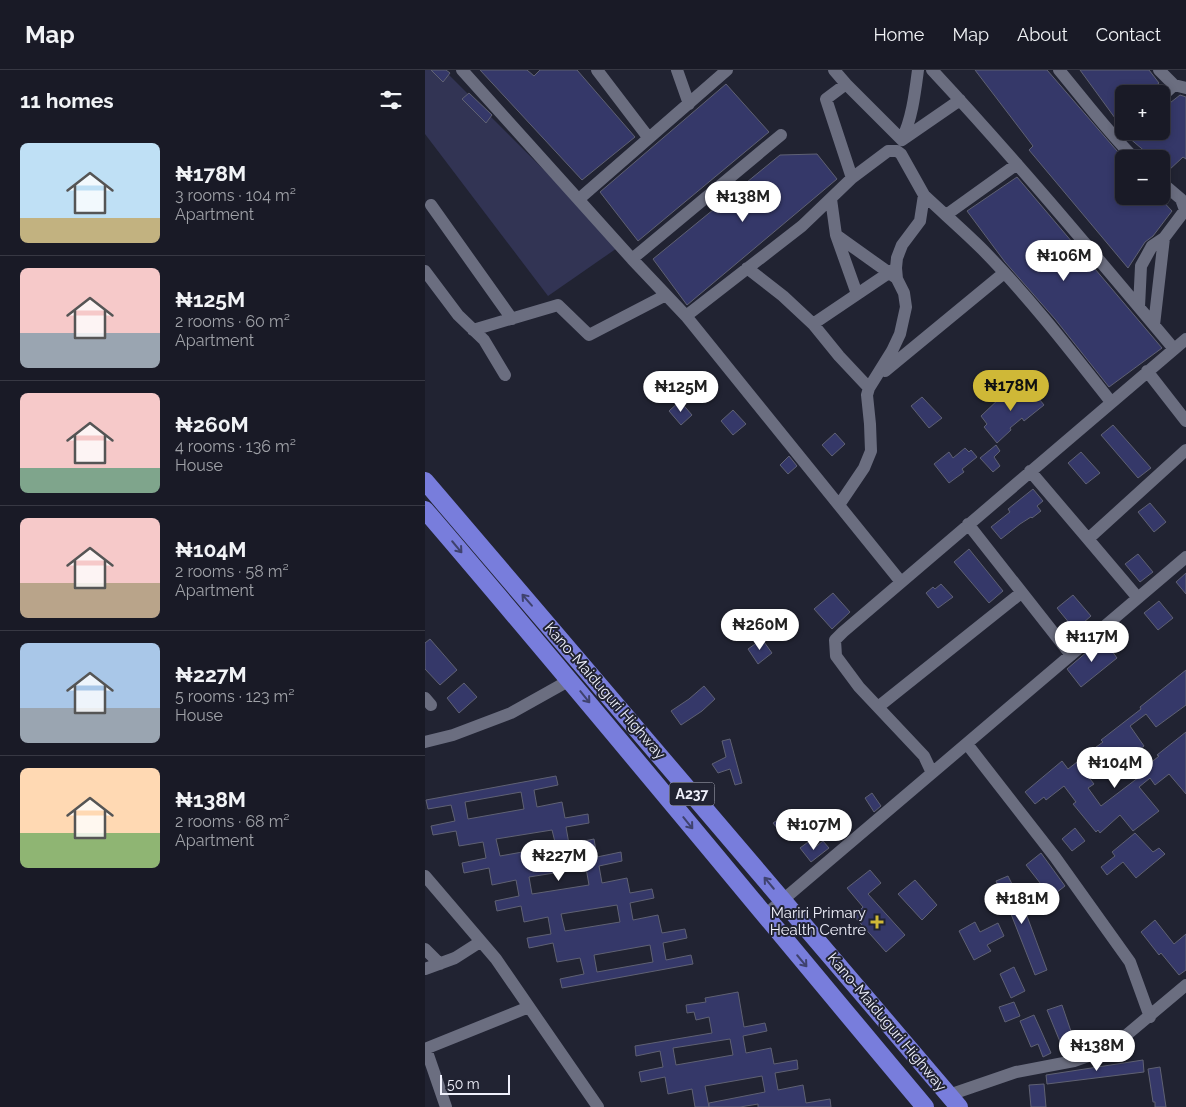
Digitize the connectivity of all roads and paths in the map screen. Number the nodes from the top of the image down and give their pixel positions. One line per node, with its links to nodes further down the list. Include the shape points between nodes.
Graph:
1 (462, 70): 22 (street)
2 (597, 70): 16 (street)
3 (677, 70): 13 (street)
4 (727, 70): 13 (street)
5 (834, 70): 10 (street)
6 (918, 70): 17 (street, via 906,131)
7 (932, 70): 12 (street)
8 (1059, 70): 14 (street)
9 (1159, 70): 11 (street)
10 (846, 84): 17 (street); 19 (street, via 826,100)
11 (1180, 87)
12 (960, 100): 17 (street); 18 (street)
13 (689, 104): 16 (street)
14 (1115, 130)
15 (781, 135): 29 (street)
16 (648, 138): 22 (street)
17 (899, 145): 19 (street); 21 (street)
18 (1017, 164): 26 (street); 36 (street)
19 (852, 178): 23 (street)
20 (1170, 190): 25 (street, via 1181,199)
21 (924, 195): 26 (street); 32 (street, via 921,221 902,246)
22 (579, 199): 29 (street)
23 (831, 199): 27 (street); 30 (street)
24 (431, 205): 38 (street)
25 (1185, 209): 28 (street)
26 (946, 215): 33 (street)
27 (836, 235): 32 (street); 34 (street)
28 (1164, 238): 36 (street, via 1151,246 1141,266); 40 (street)
29 (632, 259): 35 (street)
30 (747, 268): 37 (street); 39 (street)
31 (425, 271): 41 (street)
32 (894, 273): 34 (street); 46 (street, via 904,293 906,307 900,334)
33 (1004, 273): 46 (street); 47 (street, via 1047,320)
34 (857, 294): 39 (street)
35 (667, 295): 37 (street); 38 (street, via 589,335 558,305)
36 (1139, 307): 40 (street)
37 (686, 316): 52 (street)
38 (512, 318): 41 (street)
39 (813, 324): 46 (street, via 839,356)
40 (1154, 325): 43 (street)
41 (473, 330): 45 (street, via 484,340)
42 (1186, 339): 43 (street)
43 (1174, 349): 44 (street)
44 (1147, 371): 47 (street); 48 (street)
45 (505, 375)
46 (872, 383): 52 (street, via 867,395 871,451 864,468)
47 (1111, 402): 50 (street)
48 (1186, 421)
49 (1186, 450): 55 (street)
50 (1030, 471): 54 (street); 55 (street)
51 (425, 481): 67 (highway, Kano-Maiduguri Highway / A237, one-way to 51)
52 (839, 504): 57 (street)
53 (425, 510): 61 (highway, Kano-Maiduguri Highway / A237, one-way to 61)
54 (968, 524): 57 (street); 58 (street)
55 (1088, 538): 59 (street)
56 (1186, 557): 59 (street)
57 (901, 582): 62 (street, via 835,640 836,656)
58 (1021, 593): 60 (street); 62 (street)
59 (1138, 598): 60 (street)
60 (1071, 656): 64 (street)
61 (570, 680): 63 (street, via 511,713); 68 (highway, Kano-Maiduguri Highway / A237, one-way to 68)
62 (878, 707): 65 (street, via 924,756)
63 (425, 742)
64 (967, 744): 65 (street); 75 (street, via 1055,857 1130,962)
65 (932, 773): 67 (street)
66 (425, 876): 69 (street)
67 (784, 901): 68 (street); 77 (highway, Kano-Maiduguri Highway / A237)
68 (764, 916): 80 (highway, Kano-Maiduguri Highway / A237, one-way to 80)
69 (480, 942): 71 (street); 74 (street, via 496,959)
70 (425, 949): 71 (street)
71 (440, 964): 72 (street)
72 (425, 969)
73 (1186, 985): 75 (street)
74 (529, 1007): 76 (street); 79 (street)
75 (1150, 1017): 77 (street, via 1111,1048 1074,1061 1016,1072)
76 (425, 1049): 78 (street)
77 (954, 1101)
78 (446, 1107)
79 (598, 1107)
80 (925, 1107)

